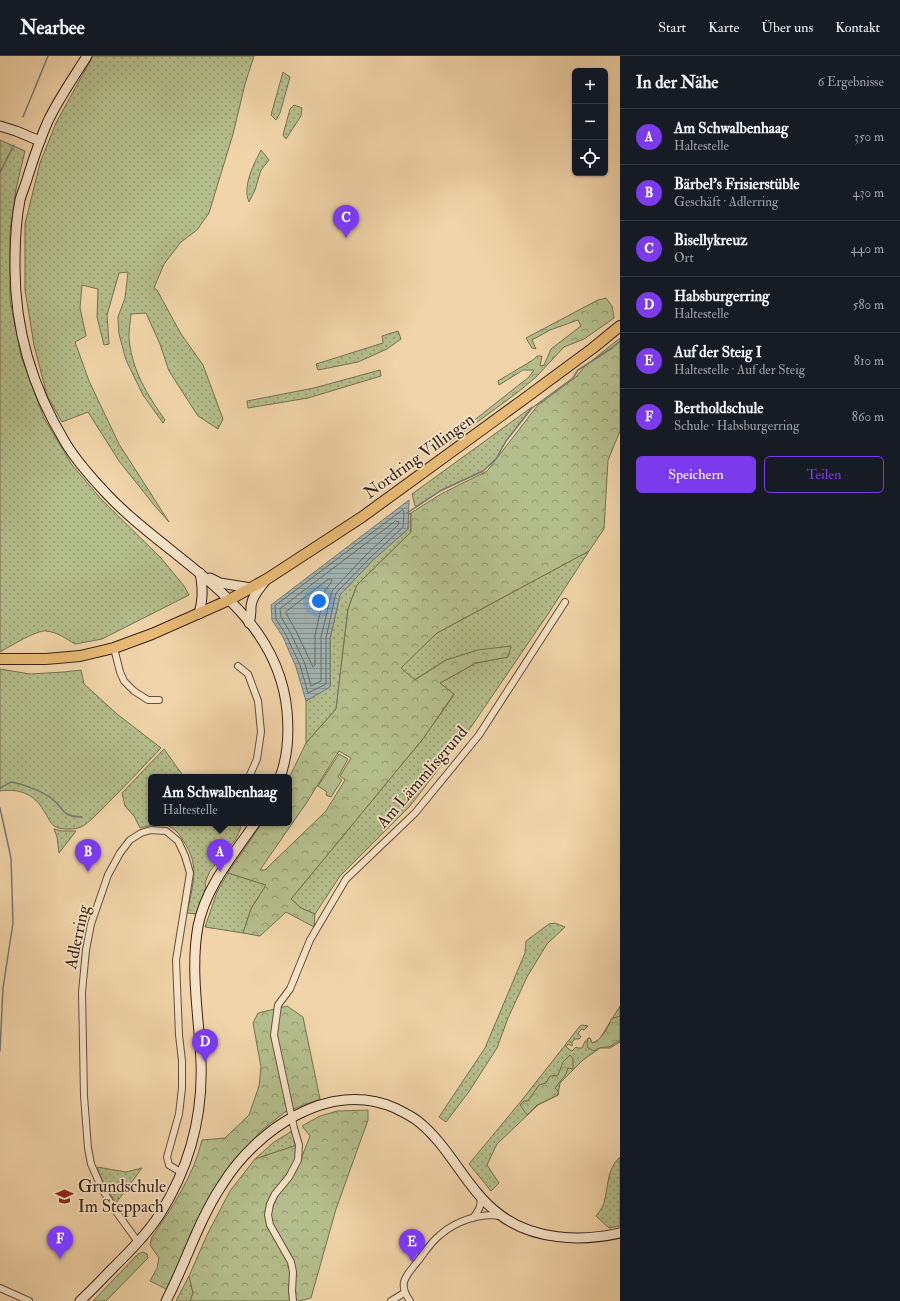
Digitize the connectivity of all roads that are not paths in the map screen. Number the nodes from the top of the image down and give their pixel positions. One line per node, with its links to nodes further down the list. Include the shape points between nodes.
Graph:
1 (87, 56): 3 (street, via 50,118)
2 (0, 126): 3 (street)
3 (40, 141): 5 (street, via 20,199 15,237 17,311 28,364 44,405 66,444 83,466 128,514)
4 (620, 326): 6 (main road, Nordring Villingen, via 368,513)
5 (200, 573): 7 (street, via 220,583); 8 (street); 10 (street, via 203,590)
6 (267, 579): 7 (main road, Nordring Villingen); 11 (street, via 255,594)
7 (251, 588): 8 (main road, Nordring Villingen)
8 (229, 600): 10 (main road, Nordring Villingen); 11 (street)
9 (565, 602): 19 (street, Am Lämmlisgrund, via 479,735 415,813 346,879 310,940 290,989 278,1005 274,1035)
10 (199, 614): 12 (main road, Nordring Villingen)
11 (249, 623): 17 (street, via 270,653 285,696 287,749)
12 (114, 648): 13 (main road, Nordring Villingen, via 80,656); 15 (street, via 124,681 148,700)
13 (0, 659)
14 (238, 666): 16 (street, via 248,674 258,701 261,732)
15 (159, 700)
16 (250, 774)
17 (281, 774)
18 (253, 826): 20 (street, via 220,872 204,905 198,925 194,979 201,1087 198,1117)
19 (292, 1118): 21 (street, via 312,1108 341,1101 361,1100 386,1104 405,1113 434,1136); 30 (street, via 250,1149 221,1185); 31 (street, Am Lämmlisgrund, via 299,1145 298,1160 289,1177 275,1194 268,1215 270,1225 291,1262)
20 (182, 1173): 25 (street, via 159,1215); 25 (street, Adlerring, via 169,1165 167,1156 179,1114 182,1088 176,960 190,874 178,841 166,831 151,830 140,833 130,840 108,875 91,924 82,992 88,1148 106,1195)
21 (480, 1196): 22 (street); 23 (street, via 480,1208)
22 (502, 1216): 23 (street); 24 (street, via 523,1228 555,1236 576,1238)
23 (473, 1218): 27 (street, via 440,1234 408,1273 404,1282)
24 (620, 1233)
25 (138, 1242): 28 (street)
26 (0, 1288): 29 (street)
27 (404, 1293): 32 (street); 33 (street)
28 (82, 1300)
29 (29, 1301)
30 (166, 1301)
31 (293, 1301)
32 (391, 1301)
33 (410, 1301)

